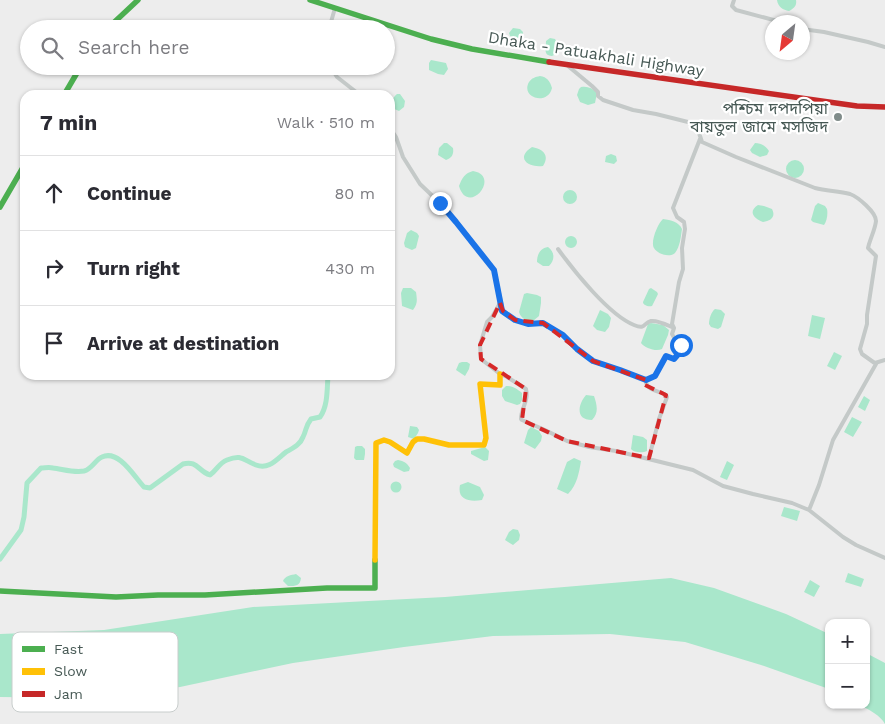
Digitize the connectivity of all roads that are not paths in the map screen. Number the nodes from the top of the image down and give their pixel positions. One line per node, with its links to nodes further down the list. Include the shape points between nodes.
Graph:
1 (138, 0): 6 (main road)
2 (310, 0): 4 (main road, Dhaka - Patuakhali Highway)
3 (734, 0): 5 (street, via 732,6 736,10)
4 (334, 8): 7 (street); 8 (main road, Dhaka - Patuakhali Highway)
5 (765, 18)
6 (116, 20)
7 (331, 20)
8 (372, 20)
9 (395, 27): 12 (main road, Dhaka - Patuakhali Highway, via 472,49)
10 (810, 30): 11 (street)
11 (885, 47)
12 (566, 65): 17 (main road, Dhaka - Patuakhali Highway, via 857,106); 19 (street, via 592,86 603,100 696,124)
13 (76, 75): 15 (main road)
14 (336, 75): 16 (street)
15 (67, 90)
16 (354, 90)
17 (885, 107)
18 (395, 136): 23 (street, via 420,184 440,203 494,270)
19 (700, 139): 24 (street, via 673,208 684,222 685,229); 26 (street, via 795,180 827,191 851,194 873,212 876,221 868,248 876,256 867,324 860,349)
20 (20, 173): 21 (main road)
21 (0, 207)
22 (558, 249): 24 (street, via 593,292 620,318 635,326 645,326 653,321)
23 (500, 303): 27 (street, via 487,322 480,345 481,359); 28 (street, via 502,311 515,320 528,324 543,323 563,335 593,361)
24 (674, 328): 28 (street, via 672,334 681,345 680,352 674,359 666,356 655,376)
25 (885, 360): 26 (street)
26 (875, 363): 30 (street, via 833,440)
27 (500, 374): 29 (street, via 526,389 528,396 522,420 567,441); 32 (main road, via 500,385 480,384 484,445 449,445 417,439 407,453 384,440 376,443 375,588 116,596)
28 (646, 380): 29 (street, via 647,386 667,396)
29 (650, 458): 30 (street, via 693,470 723,486)
30 (809, 510): 31 (street, via 843,537)
31 (885, 558)
32 (0, 591)

